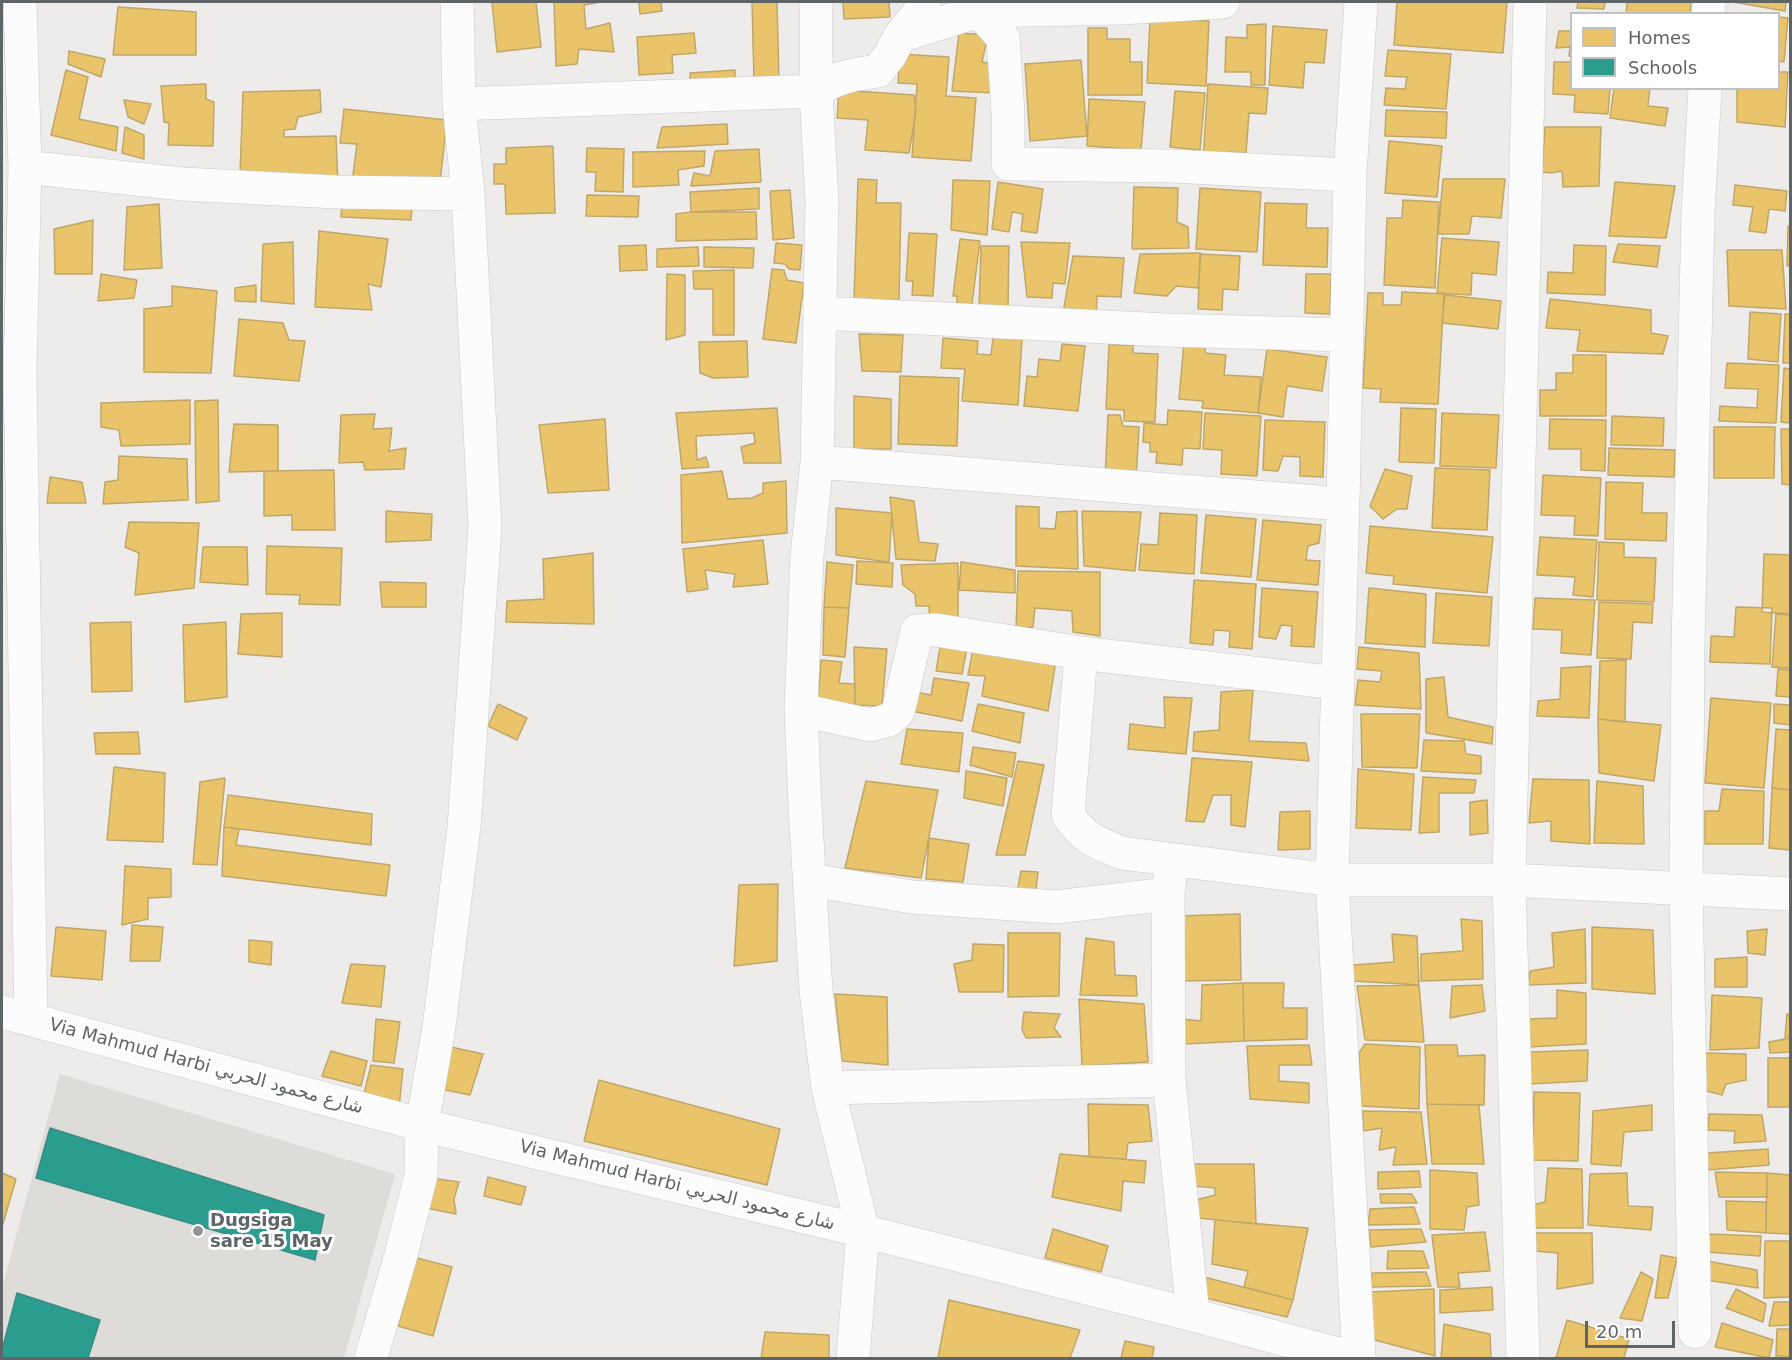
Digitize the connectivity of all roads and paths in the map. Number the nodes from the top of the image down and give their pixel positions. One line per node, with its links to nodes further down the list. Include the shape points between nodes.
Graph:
1 (20, 2): 13 (street)
2 (457, 2): 12 (street)
3 (816, 2): 11 (street)
4 (924, 2): 9 (street)
5 (1223, 2): 8 (street)
6 (1361, 2): 14 (street)
7 (1530, 2): 26 (street)
8 (979, 11): 9 (street); 14 (street, via 1003,38 1008,164 1172,166)
9 (900, 36): 11 (street, via 878,71 834,80)
10 (1705, 90): 27 (street, via 1689,576)
11 (816, 91): 12 (street); 16 (street, via 822,202)
12 (459, 104): 15 (street)
13 (24, 166): 15 (street, via 182,184); 30 (street)
14 (1350, 175): 17 (street)
15 (468, 194): 33 (street, via 485,527 464,827 439,1027)
16 (820, 313): 17 (street); 18 (street)
17 (1346, 335): 19 (street)
18 (817, 462): 19 (street); 22 (street, via 807,556)
19 (1343, 504): 21 (street)
20 (1080, 653): 21 (street); 22 (street, via 936,630 917,631 898,712 889,720 870,725); 23 (street, via 1068,815 1094,841 1122,853)
21 (1337, 683): 25 (street)
22 (801, 710): 24 (street)
23 (1172, 860): 25 (street); 28 (street)
24 (810, 880): 28 (street, via 912,897 1056,907); 32 (street, via 816,991)
25 (1332, 880): 26 (street); 40 (street)
26 (1509, 880): 27 (street); 41 (street)
27 (1686, 888): 29 (street); 36 (street)
28 (1168, 894): 31 (street)
29 (1791, 894)
30 (16, 1016): 33 (street, Via Mahmud Harbi شارع محمود الحربي)
31 (1169, 1080): 32 (street); 35 (street)
32 (828, 1088): 34 (street)
33 (422, 1125): 34 (street, Via Mahmud Harbi شارع محمود الحربي); 37 (street, via 421,1175)
34 (863, 1231): 35 (street, Via Mahmud Harbi شارع محمود الحربي); 38 (street)
35 (1193, 1315): 39 (street, Via Mahmud Harbi شارع محمود الحربي)
36 (1695, 1332)
37 (371, 1359)
38 (853, 1359)
39 (1353, 1359)
40 (1359, 1359)
41 (1523, 1359)

